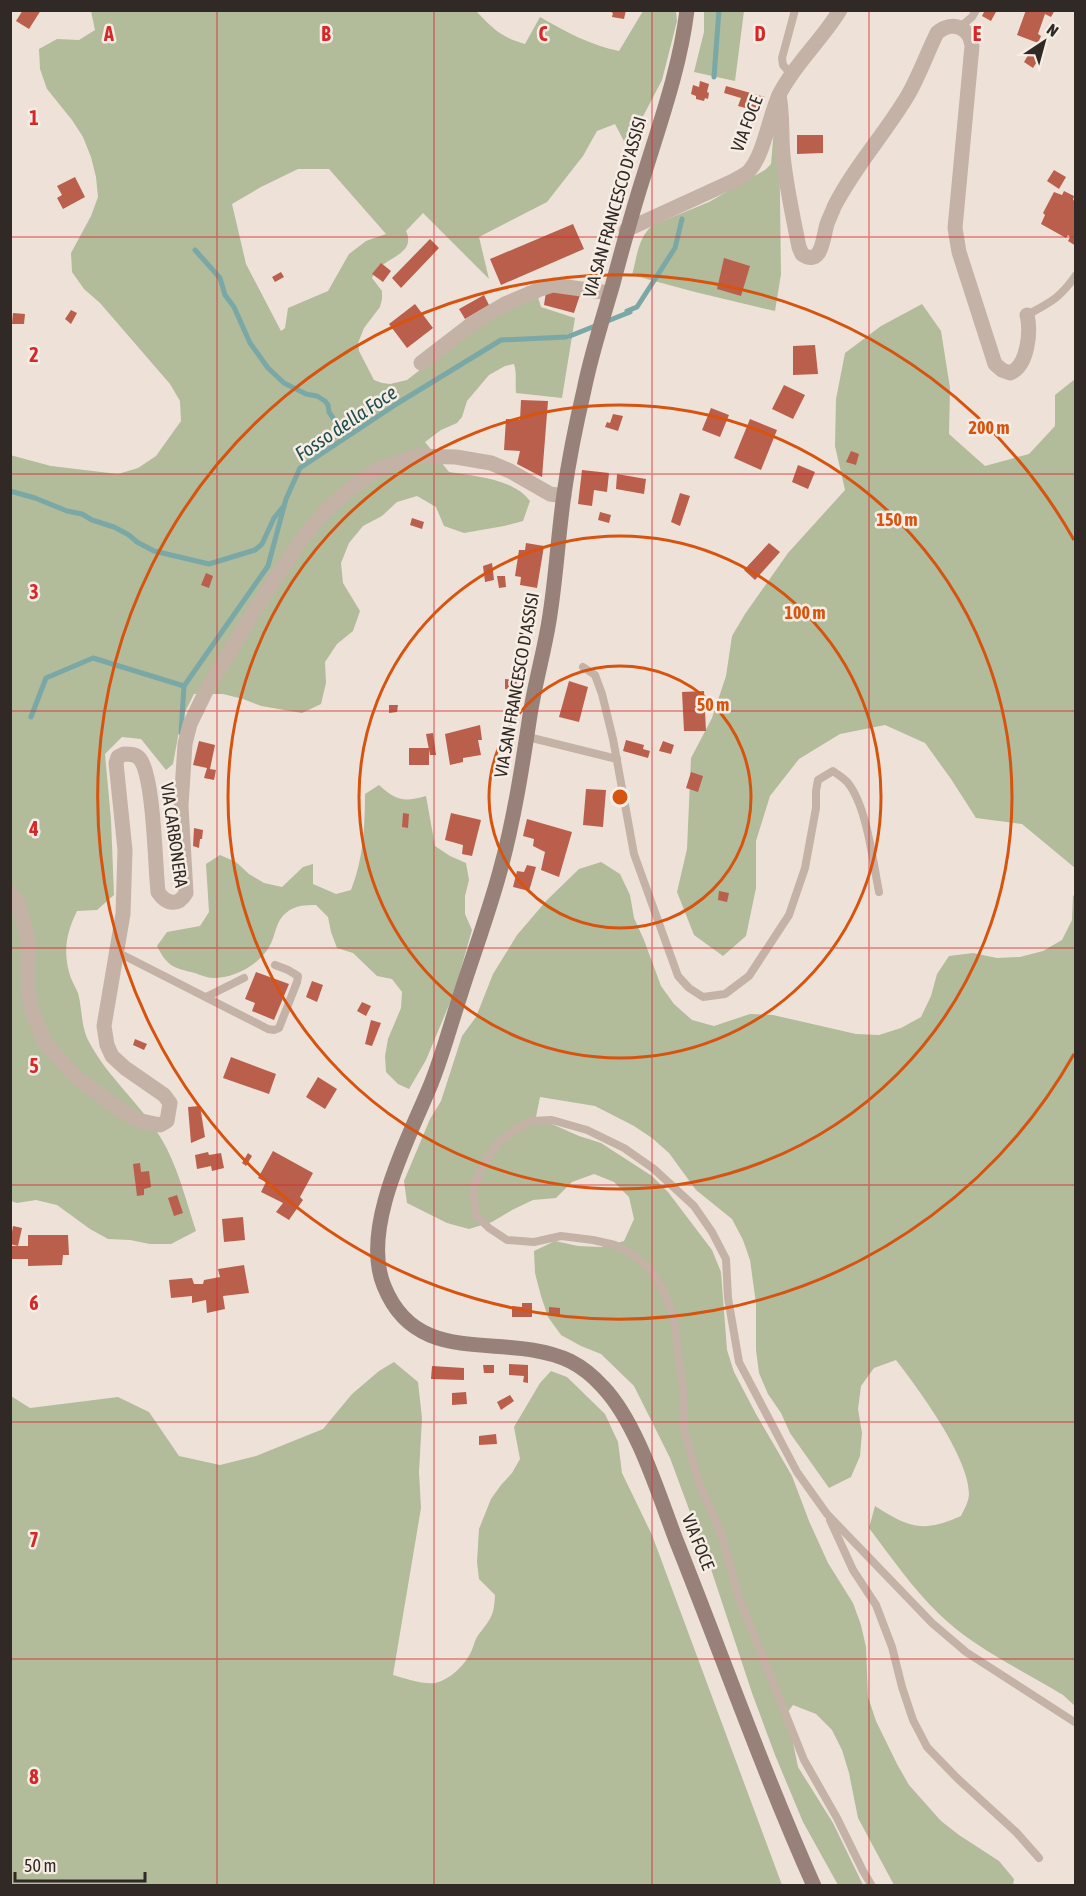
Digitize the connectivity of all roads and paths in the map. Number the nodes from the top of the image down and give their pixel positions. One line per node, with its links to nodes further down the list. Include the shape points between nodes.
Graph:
1 (687, 10): 8 (main road, VIA SAN FRANCESCO D'ASSISI, via 682,50)
2 (795, 10): 6 (lane, via 782,58)
3 (840, 10): 6 (street, VIA FOCE)
4 (976, 10): 5 (lane)
5 (960, 27): 7 (street, via 947,26 937,33 908,94 839,198 821,251 812,258 801,254 799,247 786,182); 13 (street, via 969,35 972,46 955,228 958,252 995,364 1010,373 1022,363 1030,328)
6 (791, 74): 7 (street, VIA FOCE)
7 (779, 95): 8 (street, VIA FOCE, via 748,172)
8 (626, 230): 11 (main road, VIA SAN FRANCESCO D'ASSISI)
9 (1076, 275): 10 (lane)
10 (1064, 292): 12 (lane); 13 (lane)
11 (610, 293): 14 (street, via 553,285 538,290 473,323); 15 (main road, VIA SAN FRANCESCO D'ASSISI, via 584,385)
12 (1074, 294)
13 (1027, 315)
14 (421, 363)
15 (564, 496): 17 (main road, VIA SAN FRANCESCO D'ASSISI, via 550,614); 21 (street, VIA CARBONERA, via 550,494 491,463 416,456 378,469 327,509 244,628 190,724 181,806 186,894 180,901 166,902 158,892 151,798 144,766 136,755 118,757 125,850 123,914)
16 (583, 667): 18 (lane, via 595,675)
17 (528, 736): 18 (lane); 25 (main road, VIA SAN FRANCESCO D'ASSISI, via 500,873 432,1082 386,1196 380,1221 377,1245 383,1285 407,1322)
18 (617, 759): 20 (lane, via 634,854 661,932 678,976 704,997 725,994 749,976 789,915 805,868 818,780 833,771 847,781 855,794 866,825)
19 (10, 892): 21 (street, VIA CARBONERA, via 17,900 28,939 31,1009 45,1043 76,1077 121,1110 137,1120 160,1125 167,1121 170,1103 125,1068 107,1045 104,1026)
20 (879, 892)
21 (117, 952): 24 (lane)
22 (275, 965): 24 (lane, via 298,976 279,1028 268,1029)
23 (244, 978): 24 (lane)
24 (206, 997)
25 (432, 1337): 29 (main road, VIA FOCE, via 545,1353 569,1361 588,1372 625,1416 781,1812)
26 (827, 1514): 27 (lane, via 932,1623 966,1652); 28 (lane, via 853,1570 876,1605 913,1720 927,1747); 30 (lane, via 797,1472 739,1362 726,1259 694,1206 654,1169 624,1148 587,1130 552,1120 531,1121 498,1143 473,1189 476,1215 489,1228 507,1240 534,1242 561,1236 615,1245 650,1269 663,1290 674,1319 684,1428 739,1598 804,1760)
27 (1076, 1723)
28 (1039, 1858)
29 (814, 1886)
30 (872, 1886)

